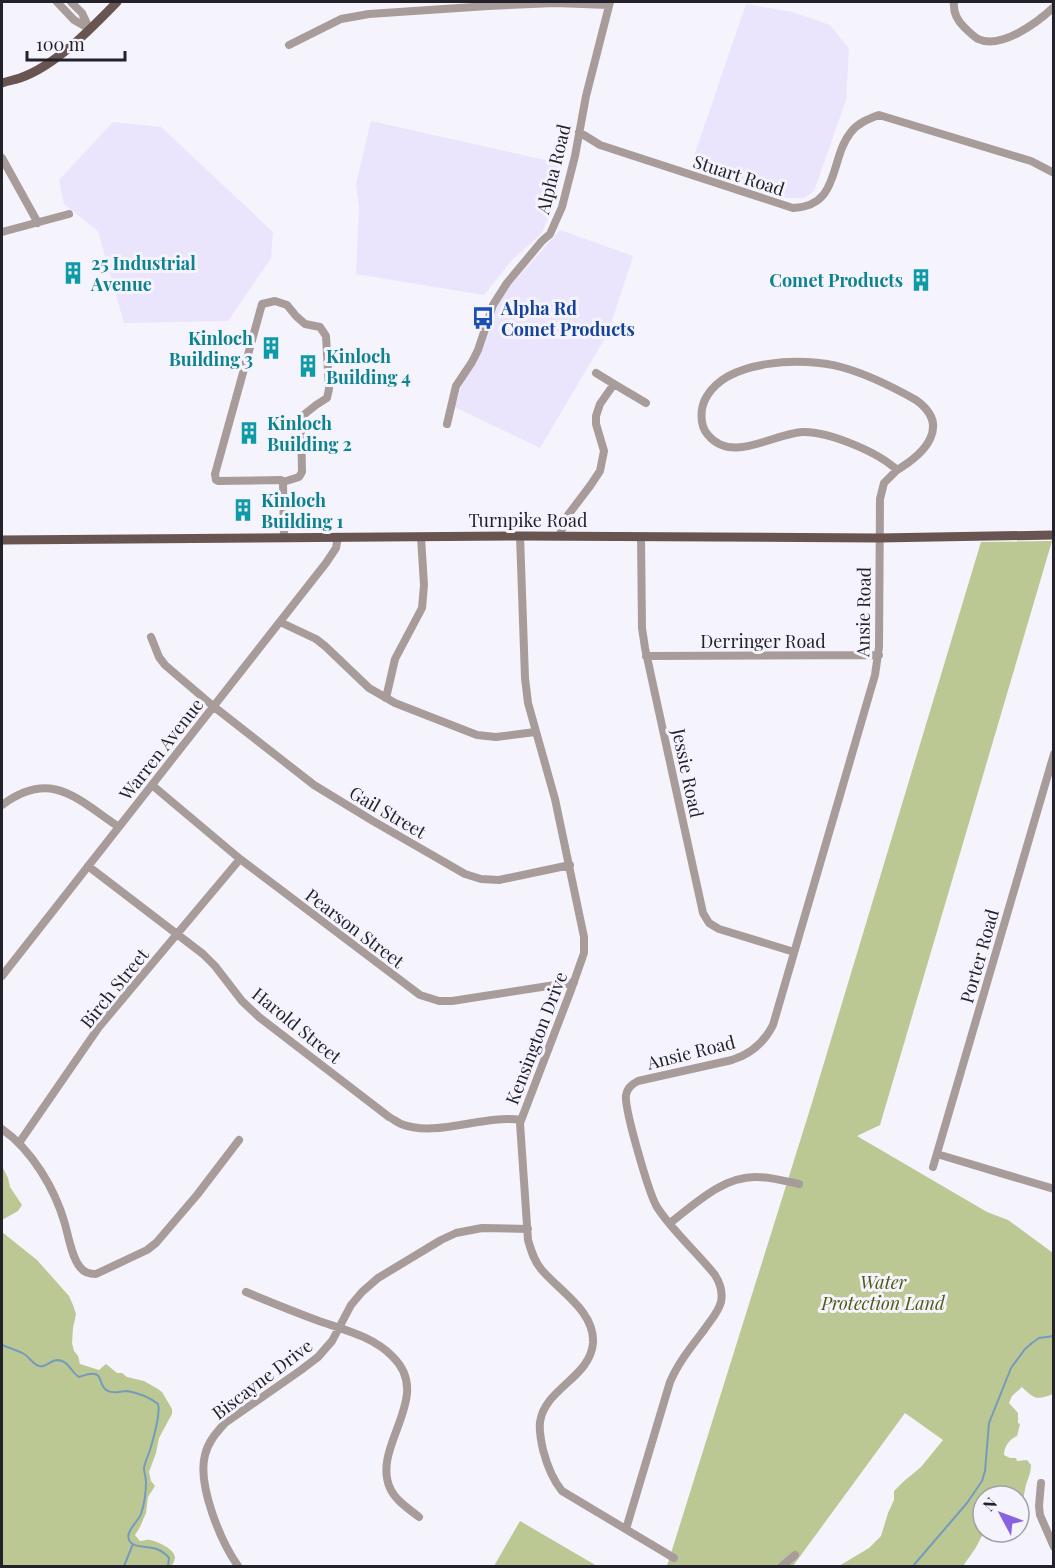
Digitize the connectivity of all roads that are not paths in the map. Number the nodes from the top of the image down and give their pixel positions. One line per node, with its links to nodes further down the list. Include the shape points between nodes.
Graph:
1 (57, 2): 7 (street, via 74,20)
2 (71, 2): 7 (street)
3 (117, 2): 7 (main road)
4 (954, 2): 6 (street, via 958,21 987,42 1015,35)
5 (609, 3): 8 (street, via 498,5 369,14 341,20); 10 (street, Alpha Road)
6 (1053, 7)
7 (90, 29): 9 (main road, via 39,68)
8 (289, 45)
9 (2, 83)
10 (579, 132): 12 (street, Stuart Road, via 600,145 793,208 804,207 824,195 849,134 857,125 879,115 1030,161); 19 (street, Alpha Road, via 556,223 493,305 475,356 456,386)
11 (2, 158): 14 (street)
12 (1053, 173)
13 (69, 214): 14 (street)
14 (38, 223): 15 (street)
15 (2, 232)
16 (596, 373): 17 (street)
17 (614, 384): 18 (street); 24 (street, via 596,416 604,449 600,471 566,518)
18 (646, 403)
19 (447, 424)
20 (897, 471): 20 (street, Ansie Road, via 885,459 836,438 811,433 791,434 744,447 724,446 703,428 704,401 721,381 752,366 814,362 854,371 916,400 929,415 933,431 926,447); 29 (street, Ansie Road, via 881,490)
21 (283, 482): 21 (street, via 222,482 216,480 215,474 262,304 275,301 287,305 305,324 320,327 326,336 330,389 327,398 301,417 302,472 299,477); 25 (street)
22 (1053, 535): 29 (main road, Turnpike Road)
23 (520, 536): 24 (main road, Turnpike Road); 27 (main road, Turnpike Road); 37 (street, Kensington Drive, via 525,678)
24 (559, 536): 28 (main road, Turnpike Road)
25 (284, 537): 26 (main road, Turnpike Road); 30 (main road, Turnpike Road)
26 (338, 537): 27 (main road, Turnpike Road); 31 (street, Warren Avenue, via 332,555)
27 (421, 537): 35 (street, via 422,608 395,659)
28 (641, 537): 29 (main road, Turnpike Road); 34 (street, Jessie Road)
29 (879, 538): 33 (street, Ansie Road)
30 (2, 540)
31 (280, 622): 35 (street, via 321,642 361,681); 36 (street, Warren Avenue)
32 (152, 637): 36 (street, Gail Street, via 161,662)
33 (879, 655): 34 (street, Derringer Road); 46 (street, Ansie Road)
34 (646, 656): 46 (street, Jessie Road, via 705,917 719,929)
35 (386, 698): 37 (street, via 477,735)
36 (213, 706): 39 (street, Warren Avenue); 43 (street, Gail Street, via 322,791 465,874 499,880)
37 (535, 732): 43 (street, Kensington Drive)
38 (1053, 754): 53 (street, Porter Road)
39 (152, 785): 41 (street, Warren Avenue); 42 (street, Pearson Street)
40 (2, 805): 41 (street, via 30,789 52,788 70,795)
41 (119, 827): 44 (street, Warren Avenue)
42 (240, 859): 45 (street, Birch Street); 48 (street, Pearson Street, via 413,991 429,999 452,1001)
43 (570, 865): 48 (street, Kensington Drive, via 585,937)
44 (88, 866): 45 (street, Harold Street); 47 (street, Warren Avenue)
45 (177, 935): 49 (street, Harold Street, via 212,963 242,1001 267,1024 389,1117 422,1128); 52 (street, Birch Street, via 99,1027)
46 (794, 952): 57 (street, Ansie Road, via 773,1025 756,1048 732,1060 638,1081 628,1090 626,1102 650,1192)
47 (2, 976)
48 (574, 982): 49 (street, Kensington Drive)
49 (520, 1120): 58 (street, Kensington Drive)
50 (2, 1130): 52 (street)
51 (239, 1140): 52 (street, via 156,1243 96,1274 79,1266 55,1196)
52 (19, 1143)
53 (937, 1154): 54 (street, Porter Road); 56 (street)
54 (933, 1167)
55 (799, 1184): 57 (street, via 755,1177 733,1181 717,1188)
56 (1053, 1189)
57 (670, 1223): 63 (street, Ansie Road, via 715,1275 721,1297 717,1312 670,1382)
58 (528, 1229): 60 (street, Biscayne Drive, via 471,1229 441,1240 373,1282 351,1305); 63 (street, Kensington Drive, via 538,1265 580,1309 592,1335 586,1363 552,1398 541,1416 546,1462 565,1494)
59 (246, 1293): 60 (street)
60 (339, 1328): 62 (street, via 387,1351 405,1374 407,1395 387,1475 391,1491); 67 (street, Biscayne Drive, via 318,1357 225,1423 204,1456 204,1482 219,1531)
61 (1041, 1483): 64 (street, via 1040,1515)
62 (419, 1517)
63 (626, 1528): 66 (street, Kensington Drive)
64 (1053, 1547)
65 (795, 1555): 68 (street)
66 (674, 1558)
67 (238, 1566)
68 (782, 1566)

